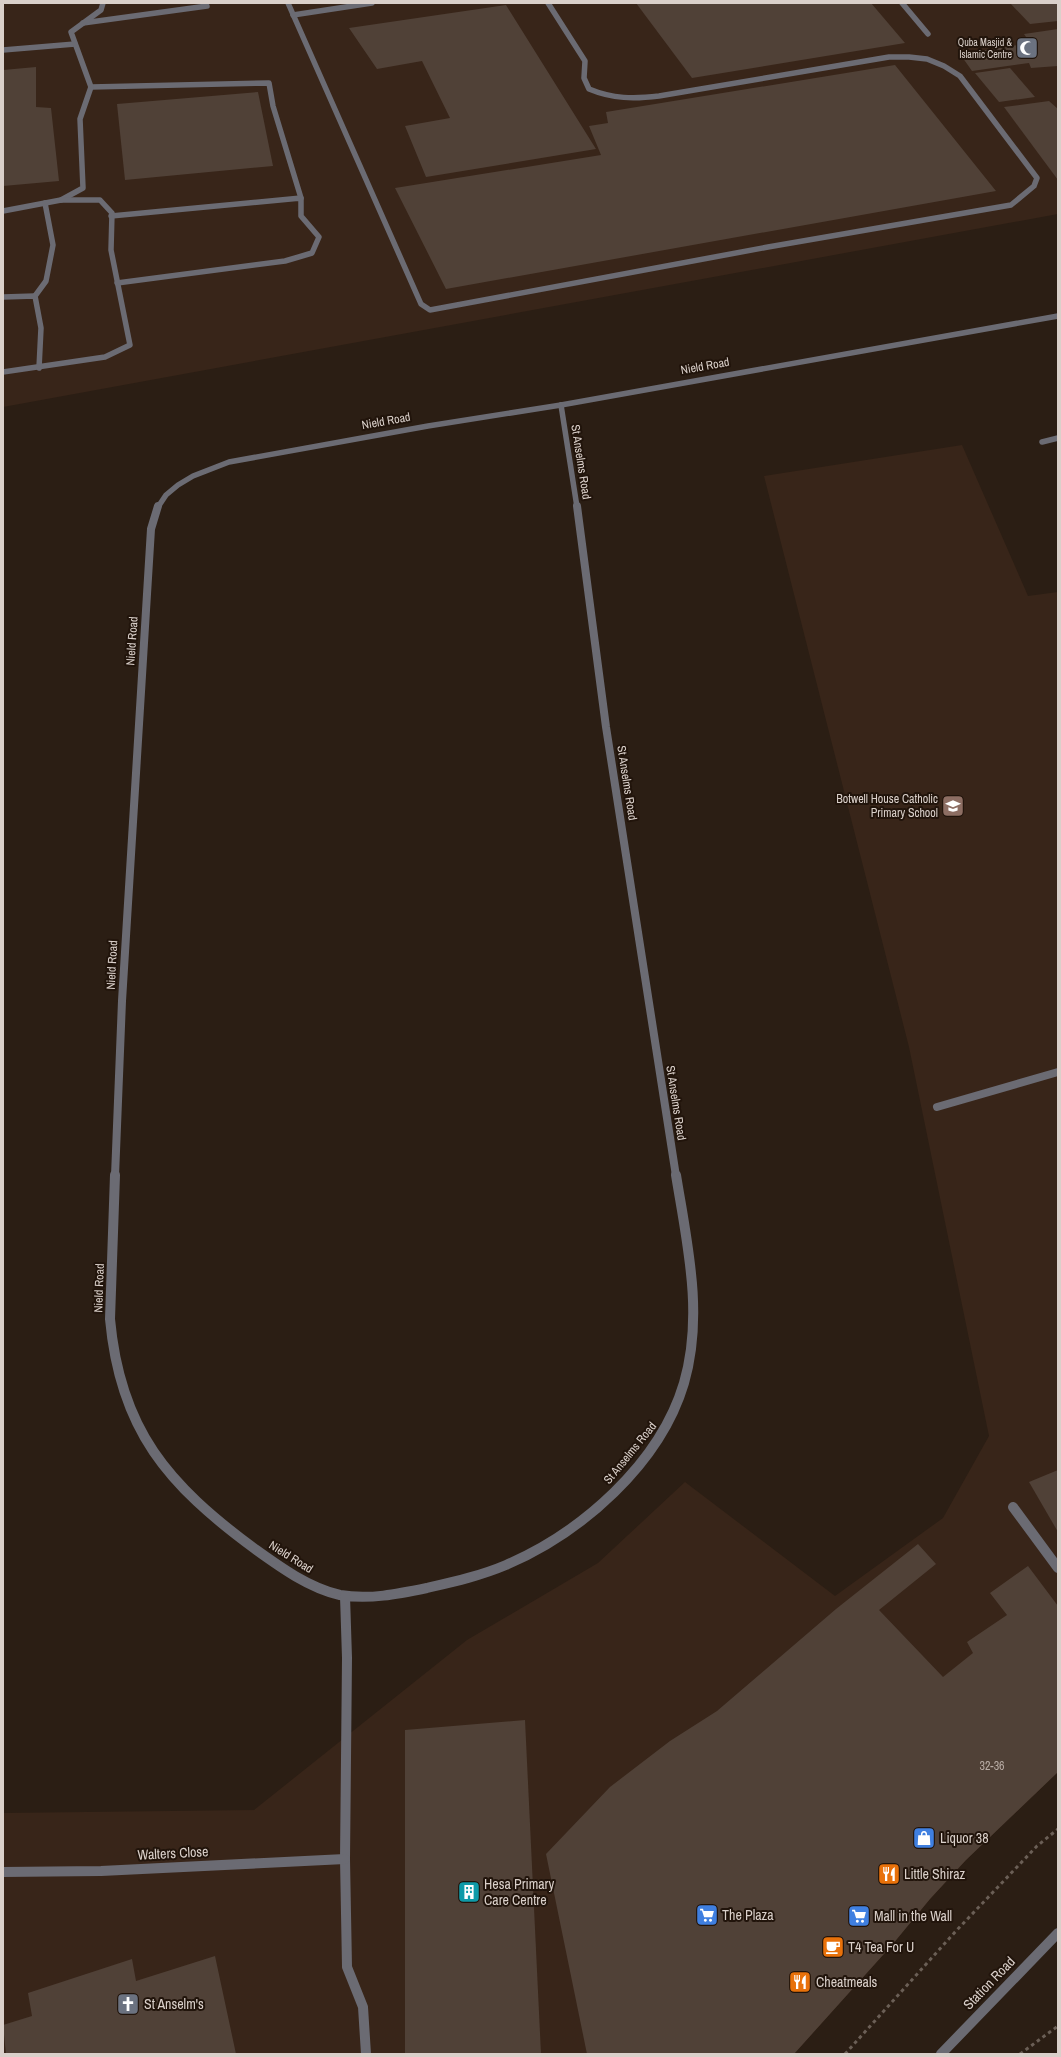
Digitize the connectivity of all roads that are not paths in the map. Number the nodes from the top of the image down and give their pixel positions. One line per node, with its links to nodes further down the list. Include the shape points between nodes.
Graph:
1 (103, 3): 8 (street, via 101,10)
2 (288, 3): 7 (street)
3 (372, 3): 7 (street)
4 (548, 3): 7 (street, via 585,61 584,78 589,89 605,96 629,100 889,57 907,56 932,60 960,76 1037,178 1034,186 1011,205 430,310 421,304)
5 (902, 3): 9 (street)
6 (207, 6): 8 (street)
7 (293, 15)
8 (82, 23): 10 (street, via 71,32)
9 (928, 34)
10 (75, 44): 11 (street); 12 (street)
11 (3, 50)
12 (91, 87): 13 (street, via 269,83 273,106); 14 (street, via 80,120 83,188)
13 (301, 198): 17 (street); 18 (street, via 301,216 319,237 312,253 285,261)
14 (61, 200): 15 (street); 17 (street, via 100,200)
15 (45, 203): 16 (street); 19 (street, via 53,245 46,281)
16 (3, 211)
17 (112, 216): 18 (street, via 111,250)
18 (117, 283): 22 (street, via 130,345 106,357)
19 (35, 296): 20 (street); 22 (street, via 41,328)
20 (3, 297)
21 (1058, 316): 24 (street, Nield Road)
22 (39, 368): 23 (street)
23 (3, 372)
24 (561, 405): 31 (street, St Anselms Road, via 587,574 606,727 692,1278 694,1316 691,1345 681,1394 668,1425 629,1478 581,1521 502,1567 399,1594 374,1597); 31 (street, Nield Road, via 228,462 199,473 178,485 158,506 151,528 122,1001 110,1319 116,1368 122,1392 144,1440 177,1482 202,1508 235,1535 304,1581)
25 (1058, 438): 26 (street)
26 (1042, 442)
27 (1058, 1072): 28 (street)
28 (937, 1107)
29 (1013, 1507): 30 (street)
30 (1058, 1568)
31 (345, 1596): 32 (street)
32 (345, 1859): 33 (street, Walters Close, via 101,1871); 35 (street, via 347,1967 363,2006)
33 (3, 1872)
34 (1058, 1934): 36 (street, Station Road)
35 (366, 2054)
36 (940, 2054)

